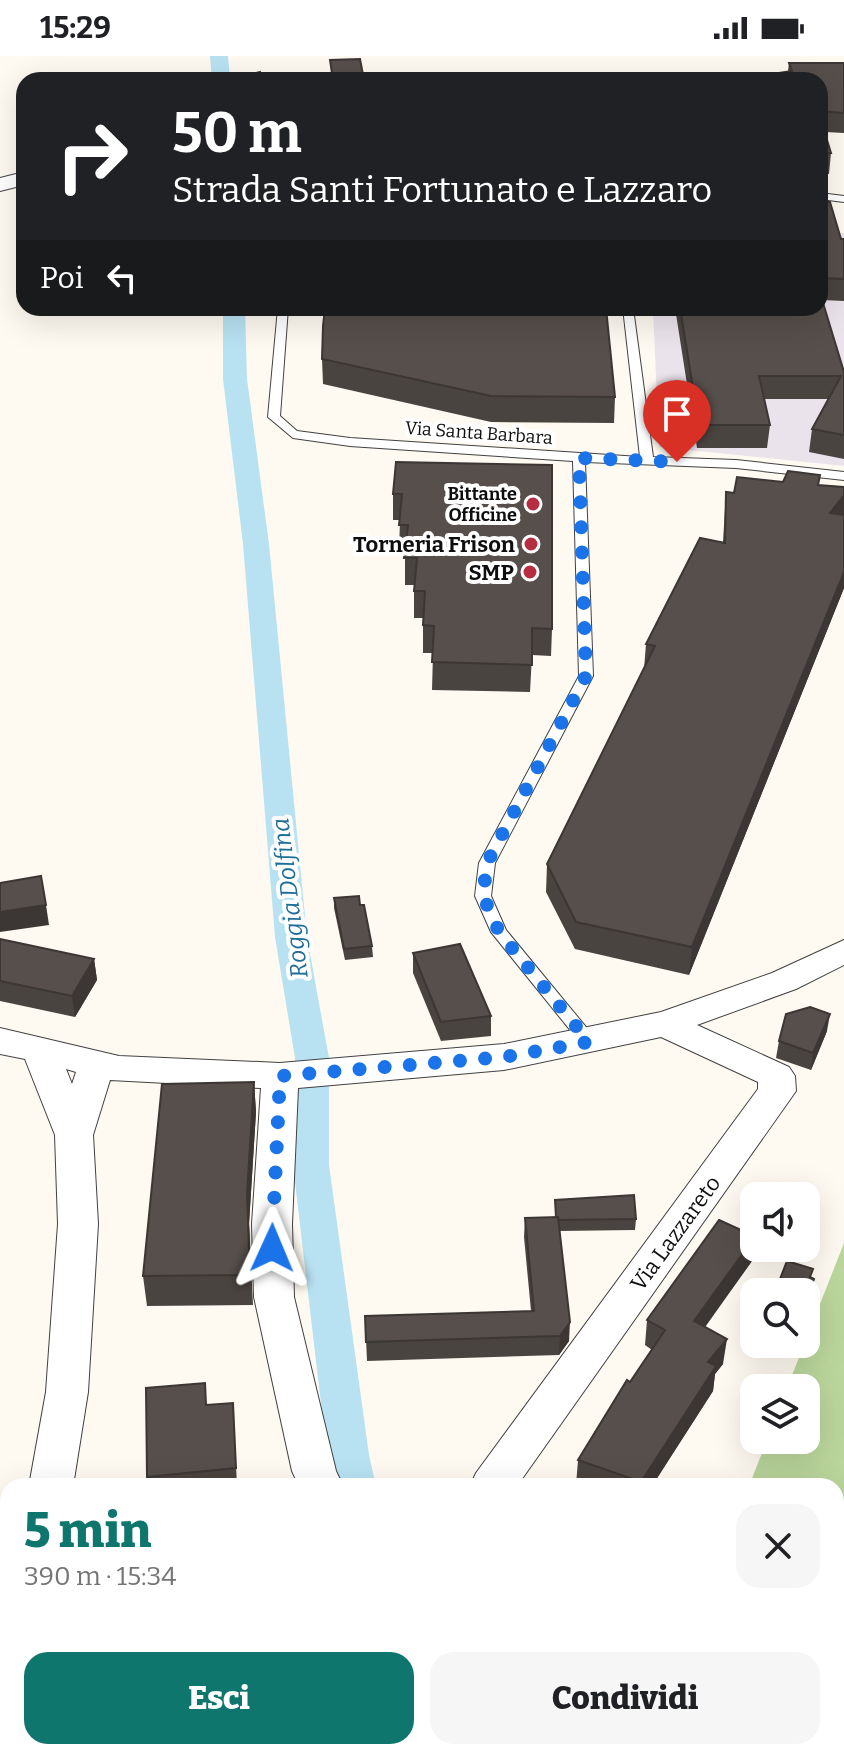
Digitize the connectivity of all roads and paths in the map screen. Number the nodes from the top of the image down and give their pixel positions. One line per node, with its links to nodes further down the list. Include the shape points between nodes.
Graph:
1 (282, 316): 3 (lane, Via Santa Barbara, via 274,417 293,434)
2 (629, 316): 4 (lane)
3 (579, 458): 4 (lane, Via Santa Barbara); 9 (lane, via 586,676 487,863 483,896 499,932)
4 (647, 460): 5 (lane, Via Santa Barbara)
5 (844, 476)
6 (844, 951): 7 (street, via 784,981)
7 (667, 1023): 9 (street); 16 (street, Via Lazzareto, via 684,1036 752,1061 776,1076 777,1091)
8 (0, 1041): 10 (street)
9 (589, 1042): 12 (street, via 504,1057)
10 (40, 1051): 11 (street); 13 (street)
11 (97, 1064): 12 (street); 13 (street)
12 (288, 1075): 15 (street, via 272,1224 274,1297)
13 (74, 1135): 14 (street, via 74,1293 67,1392)
14 (52, 1478)
15 (317, 1478)
16 (498, 1478)

